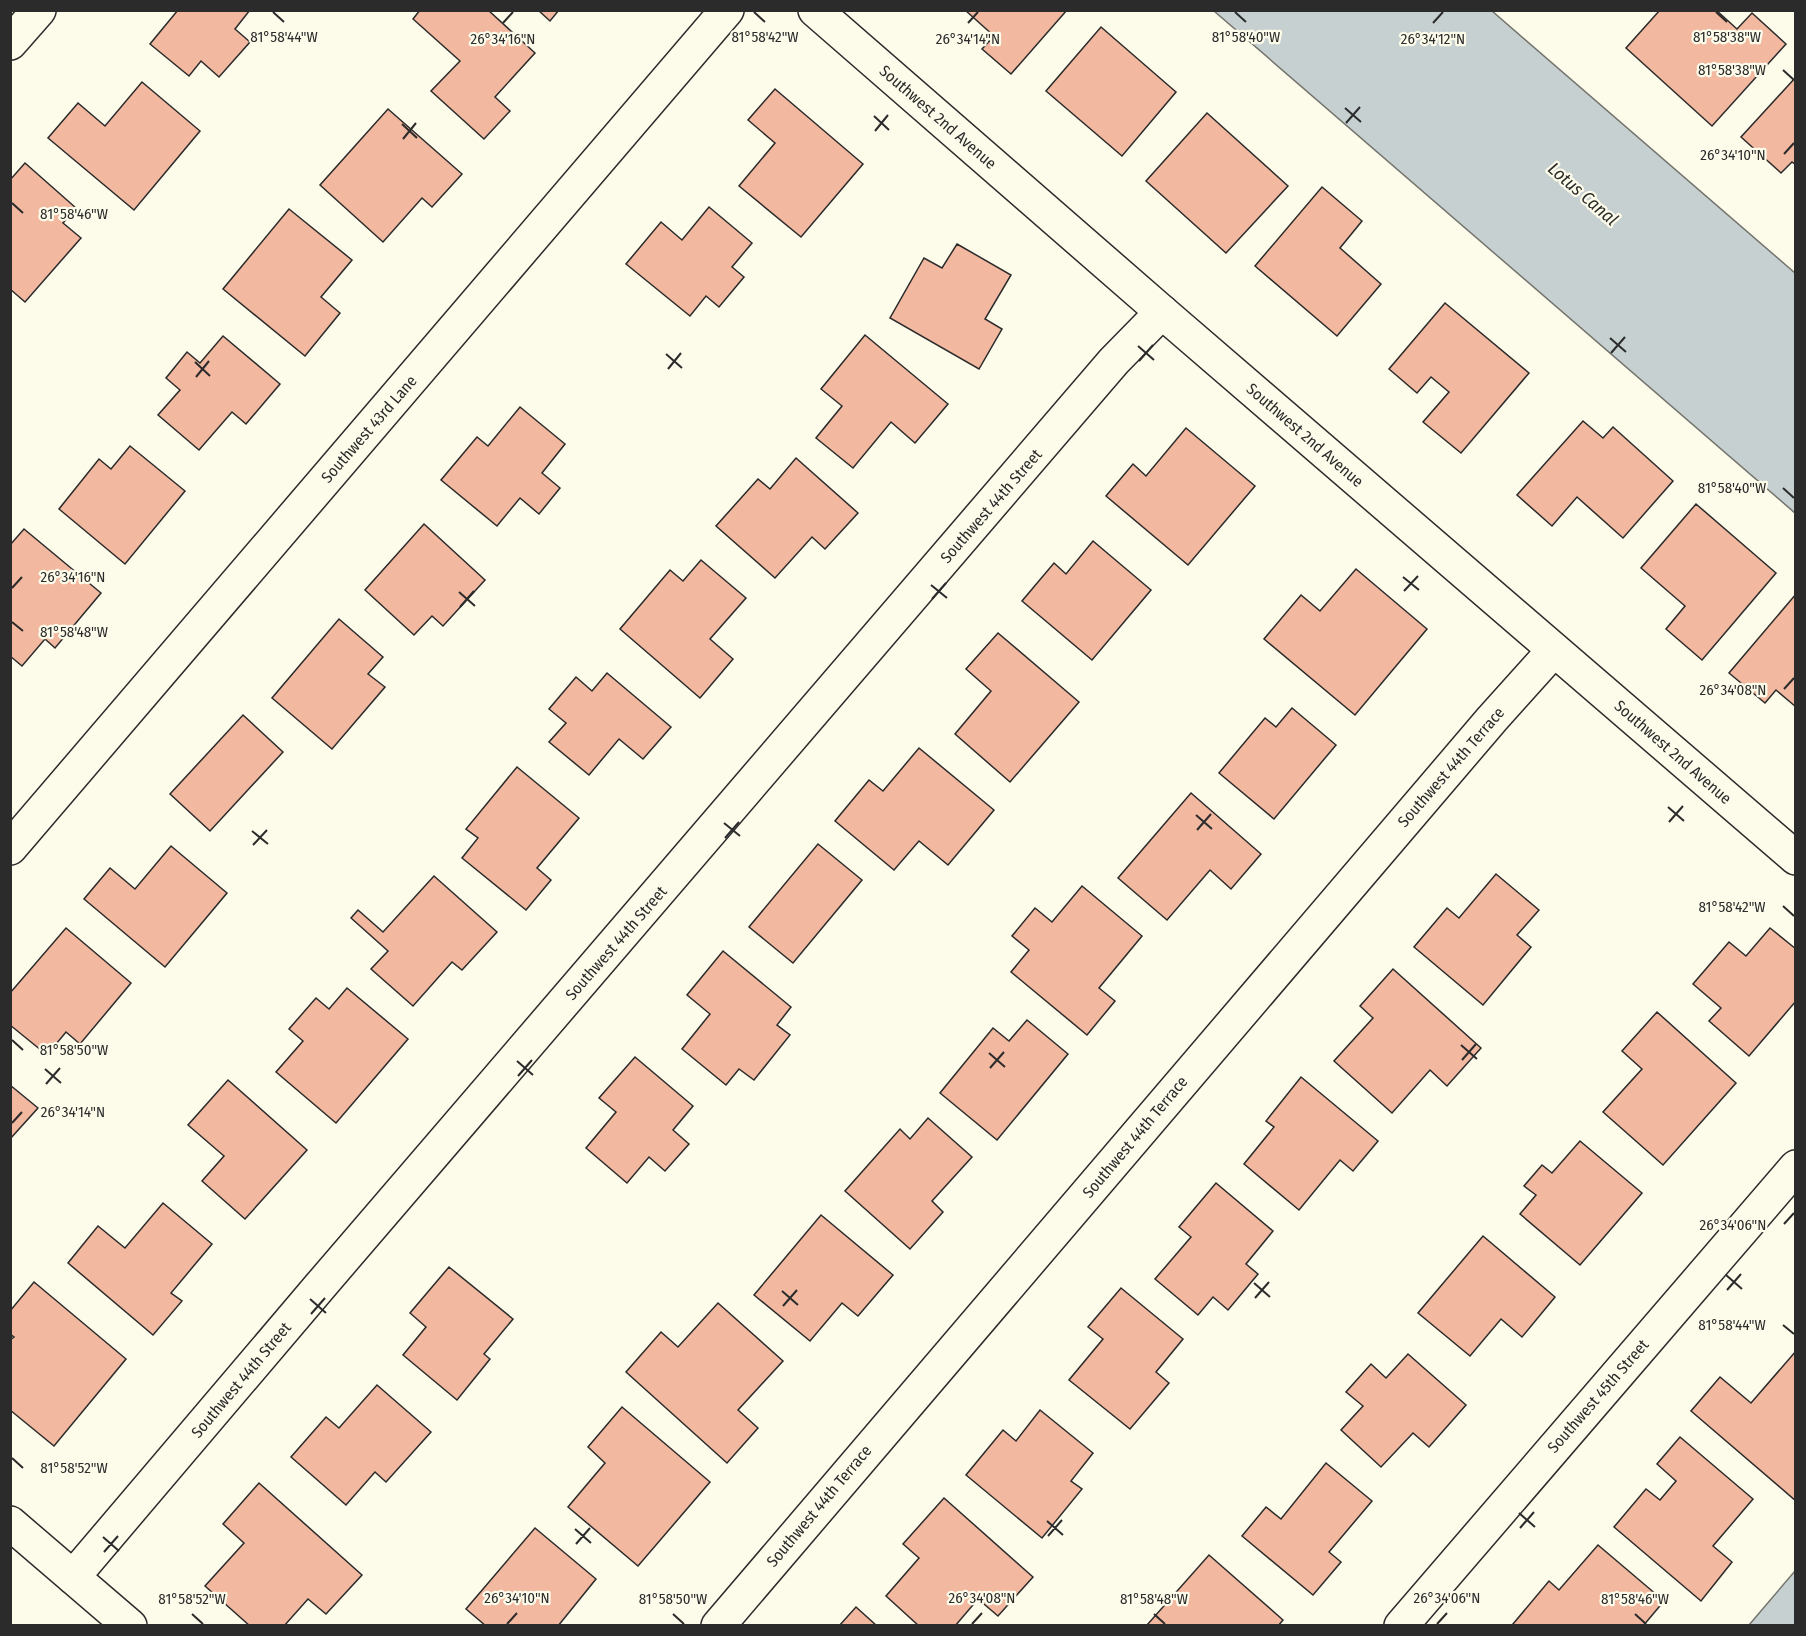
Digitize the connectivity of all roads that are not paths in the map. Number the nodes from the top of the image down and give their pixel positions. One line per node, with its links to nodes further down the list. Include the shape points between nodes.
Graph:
1 (39, 10): 4 (street)
2 (727, 10): 7 (street, Southwest 43rd Lane)
3 (815, 10): 5 (street, Southwest 2nd Avenue)
4 (10, 43)
5 (1162, 312): 6 (street, Southwest 2nd Avenue); 11 (street, Southwest 44th Street, via 1114,361)
6 (1554, 650): 8 (street, Southwest 2nd Avenue); 13 (street, Southwest 44th Terrace)
7 (10, 848)
8 (1796, 858)
9 (1796, 1167): 14 (street, Southwest 45th Street)
10 (10, 1523): 11 (street)
11 (74, 1577): 12 (street)
12 (130, 1626)
13 (718, 1626)
14 (1401, 1626)

